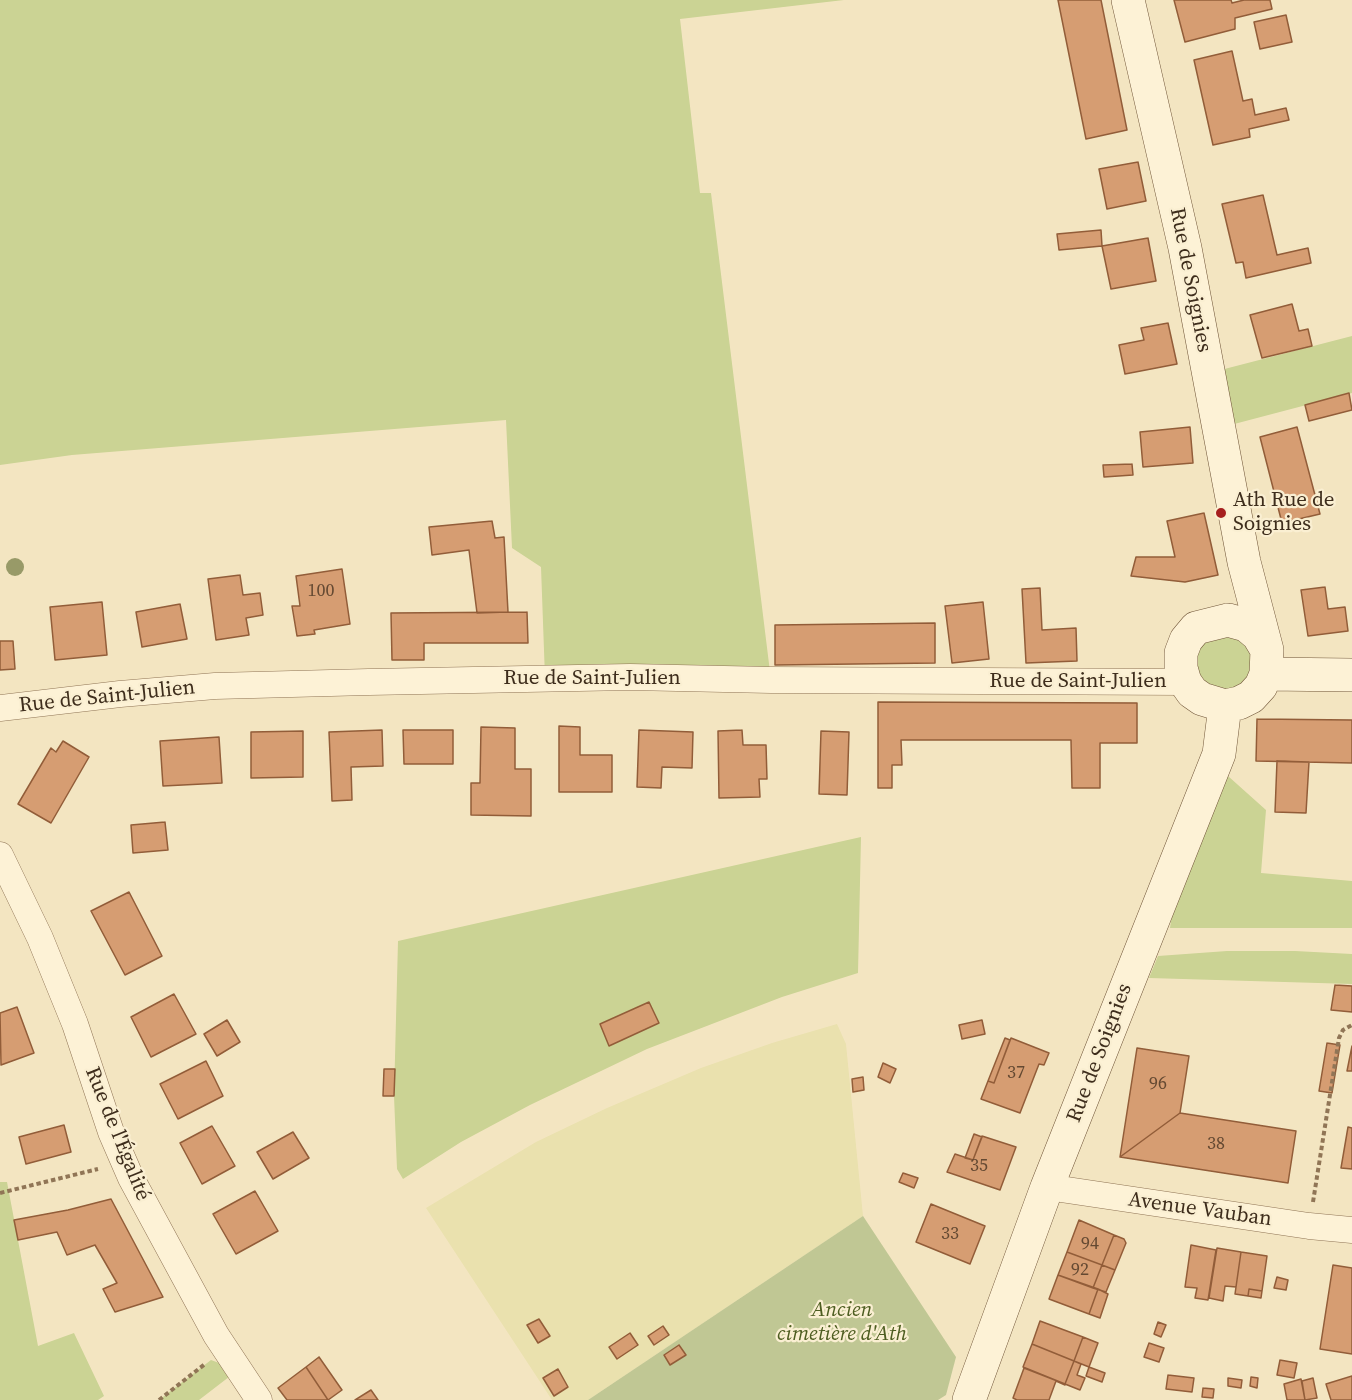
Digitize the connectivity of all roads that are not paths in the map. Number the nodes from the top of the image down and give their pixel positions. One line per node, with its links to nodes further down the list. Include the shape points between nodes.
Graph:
1 (1128, 0): 2 (street, Rue de Soignies, via 1185,248)
2 (1244, 562): 3 (street, Rue de Soignies); 4 (street, Rue de Soignies)
3 (1228, 620): 4 (street, via 1246,625 1258,635); 6 (street, via 1196,628 1186,640 1181,653)
4 (1267, 662): 5 (street); 7 (street, via 1261,686 1251,697)
5 (1352, 675)
6 (1185, 682): 7 (street, via 1202,699); 8 (street, Rue de Saint-Julien, via 630,677 369,681 215,686)
7 (1225, 706): 10 (street, Rue de Soignies, via 1219,754)
8 (0, 708)
9 (0, 855): 12 (street, Rue de l'Égalité, via 75,1024 124,1162 224,1349)
10 (1047, 1187): 11 (street, Avenue Vauban); 13 (street, Rue de Soignies)
11 (1352, 1230)
12 (259, 1400)
13 (969, 1400)

